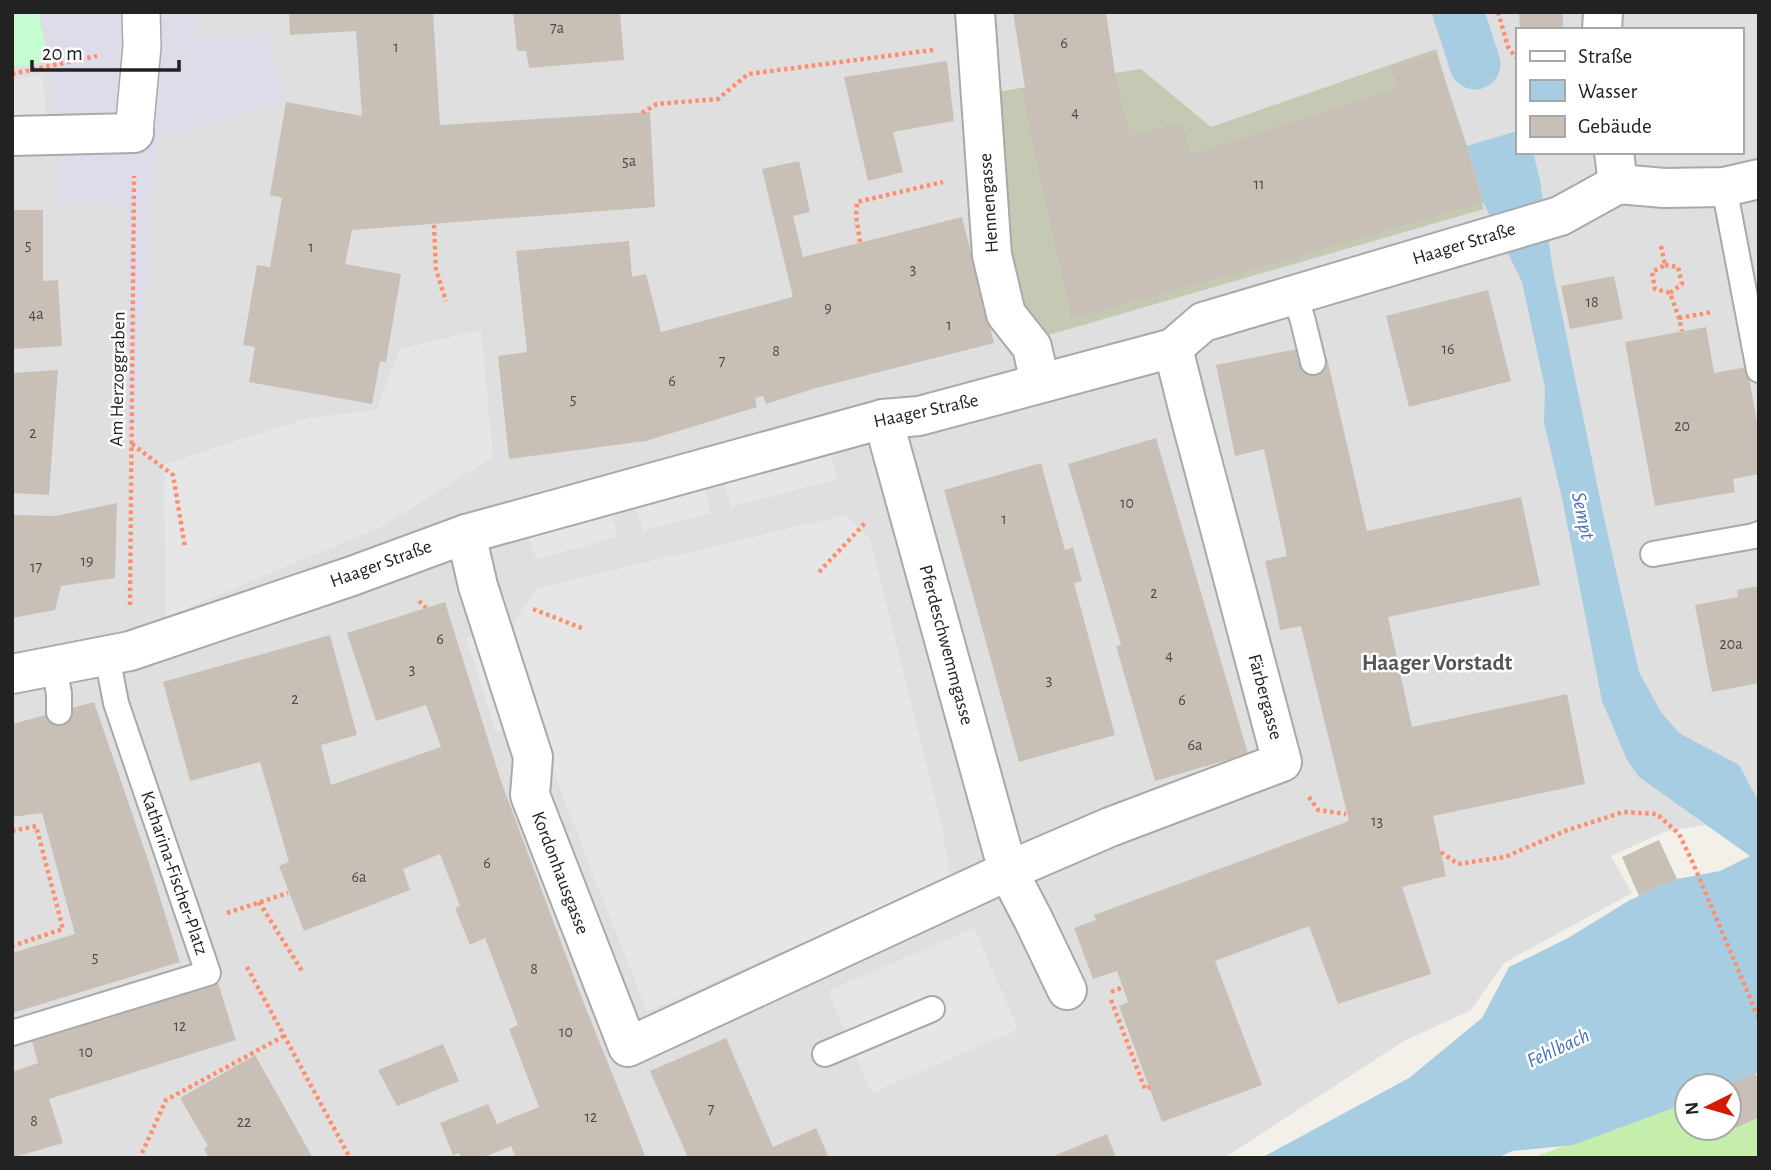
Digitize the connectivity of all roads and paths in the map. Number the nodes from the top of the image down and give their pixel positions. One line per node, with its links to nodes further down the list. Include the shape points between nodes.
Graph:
1 (975, 12): 24 (street, Hennengasse, via 992,255 1006,314 1032,348)
2 (1498, 12): 5 (path, via 1508,47)
3 (141, 29): 6 (path, via 50,67); 8 (street)
4 (938, 50): 7 (path, via 748,74 718,99 657,104)
5 (1516, 58)
6 (12, 74)
7 (642, 113)
8 (134, 133): 9 (street); 26 (path, Am Herzoggraben)
9 (12, 136)
10 (1616, 168): 12 (street, Haager Straße, via 1664,188); 18 (street, Haager Straße, via 1560,216)
11 (950, 180): 14 (path, via 857,202)
12 (1742, 183): 23 (lane)
13 (435, 225): 19 (path, via 436,270)
14 (860, 242)
15 (1661, 246): 16 (path)
16 (1665, 265): 17 (path, via 1678,267 1682,284); 17 (path, via 1652,272 1656,289)
17 (1670, 293): 20 (path)
18 (1295, 295): 21 (street, Haager Straße, via 1203,322); 22 (lane)
19 (446, 301)
20 (1682, 331)
21 (1173, 348): 24 (street, Haager Straße); 42 (street, Färbergasse, via 1282,762)
22 (1312, 362)
23 (1759, 370)
24 (1041, 383): 25 (street, Haager Straße, via 919,416)
25 (883, 419): 27 (street, Pferdeschwemmgasse); 28 (street, Haager Straße)
26 (131, 443): 30 (path, via 173,475); 35 (path, Am Herzoggraben)
27 (902, 483): 32 (path); 42 (street, Pferdeschwemmgasse)
28 (466, 534): 36 (street, Haager Straße); 42 (street, Kordonhausgasse, via 533,757 530,795 628,1047)
29 (1759, 534): 31 (lane)
30 (185, 547)
31 (1653, 554)
32 (819, 572)
33 (419, 601): 34 (path)
34 (426, 608)
35 (130, 611)
36 (118, 654): 37 (street, Haager Straße); 52 (lane, Katharina-Fischer-Platz, via 116,703 208,973)
37 (54, 666): 38 (street, Haager Straße); 39 (lane)
38 (12, 674)
39 (59, 712)
40 (12, 831): 46 (path, via 36,826 64,929)
41 (1441, 852): 51 (path, via 1458,864 1505,857 1623,812 1657,814 1679,834)
42 (1008, 871): 48 (street, Pferdeschwemmgasse)
43 (288, 893): 44 (path)
44 (259, 902): 45 (path); 47 (path)
45 (219, 916)
46 (12, 946)
47 (302, 971)
48 (1067, 990)
49 (1109, 993): 55 (path, via 1145,1089)
50 (932, 1009): 54 (lane)
51 (1759, 1019)
52 (12, 1033)
53 (284, 1036): 56 (path, via 166,1100)
54 (825, 1054)
55 (1150, 1087)
56 (142, 1153)

